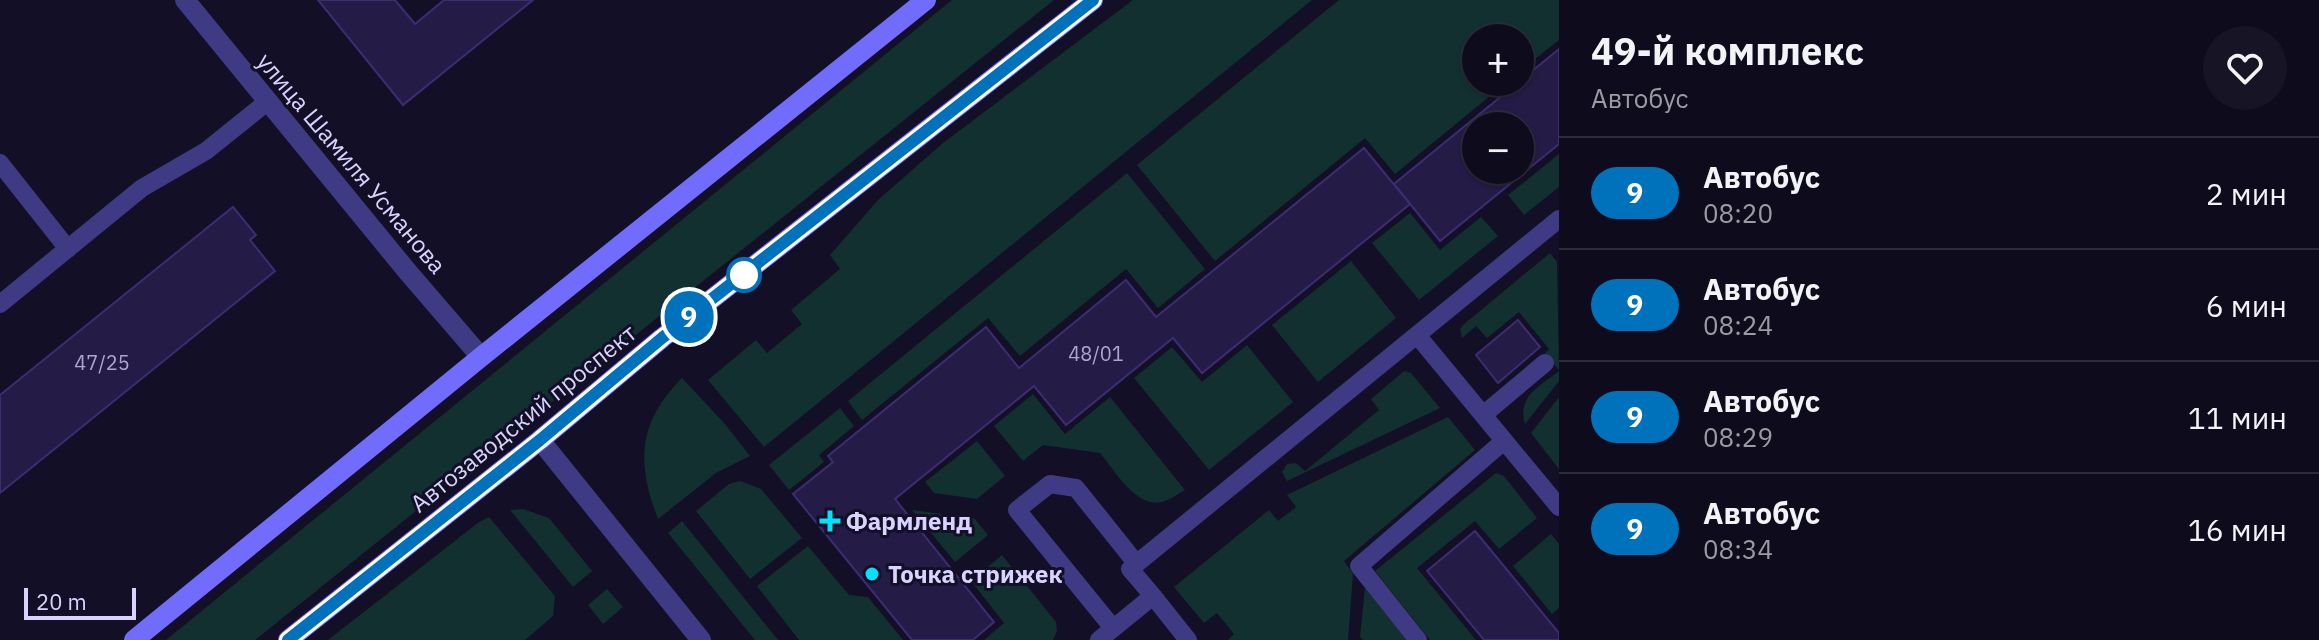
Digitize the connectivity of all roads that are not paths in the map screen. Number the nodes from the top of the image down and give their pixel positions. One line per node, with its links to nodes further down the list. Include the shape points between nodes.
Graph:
1 (185, 0): 4 (street, улица Шамиля Усманова)
2 (926, 0): 10 (street)
3 (1093, 0): 13 (street, Автозаводский проспект)
4 (267, 102): 7 (lane, via 206,151 142,188); 10 (street, улица Шамиля Усманова)
5 (0, 163): 7 (lane)
6 (1559, 219): 9 (lane)
7 (68, 249): 8 (lane)
8 (0, 304)
9 (1417, 335): 12 (lane); 16 (lane)
10 (481, 357): 19 (street)
11 (1545, 363): 12 (lane)
12 (1483, 415): 14 (lane)
13 (540, 440): 20 (street, Автозаводский проспект); 21 (street)
14 (1504, 441): 15 (lane); 23 (lane, via 1359,566)
15 (1559, 507)
16 (1136, 563): 17 (lane, via 1130,569); 18 (lane, via 1076,488 1050,484 1017,510)
17 (1153, 596): 18 (lane); 22 (lane)
18 (1106, 634)
19 (134, 640)
20 (288, 640)
21 (701, 640)
22 (1188, 640)
23 (1418, 640)

